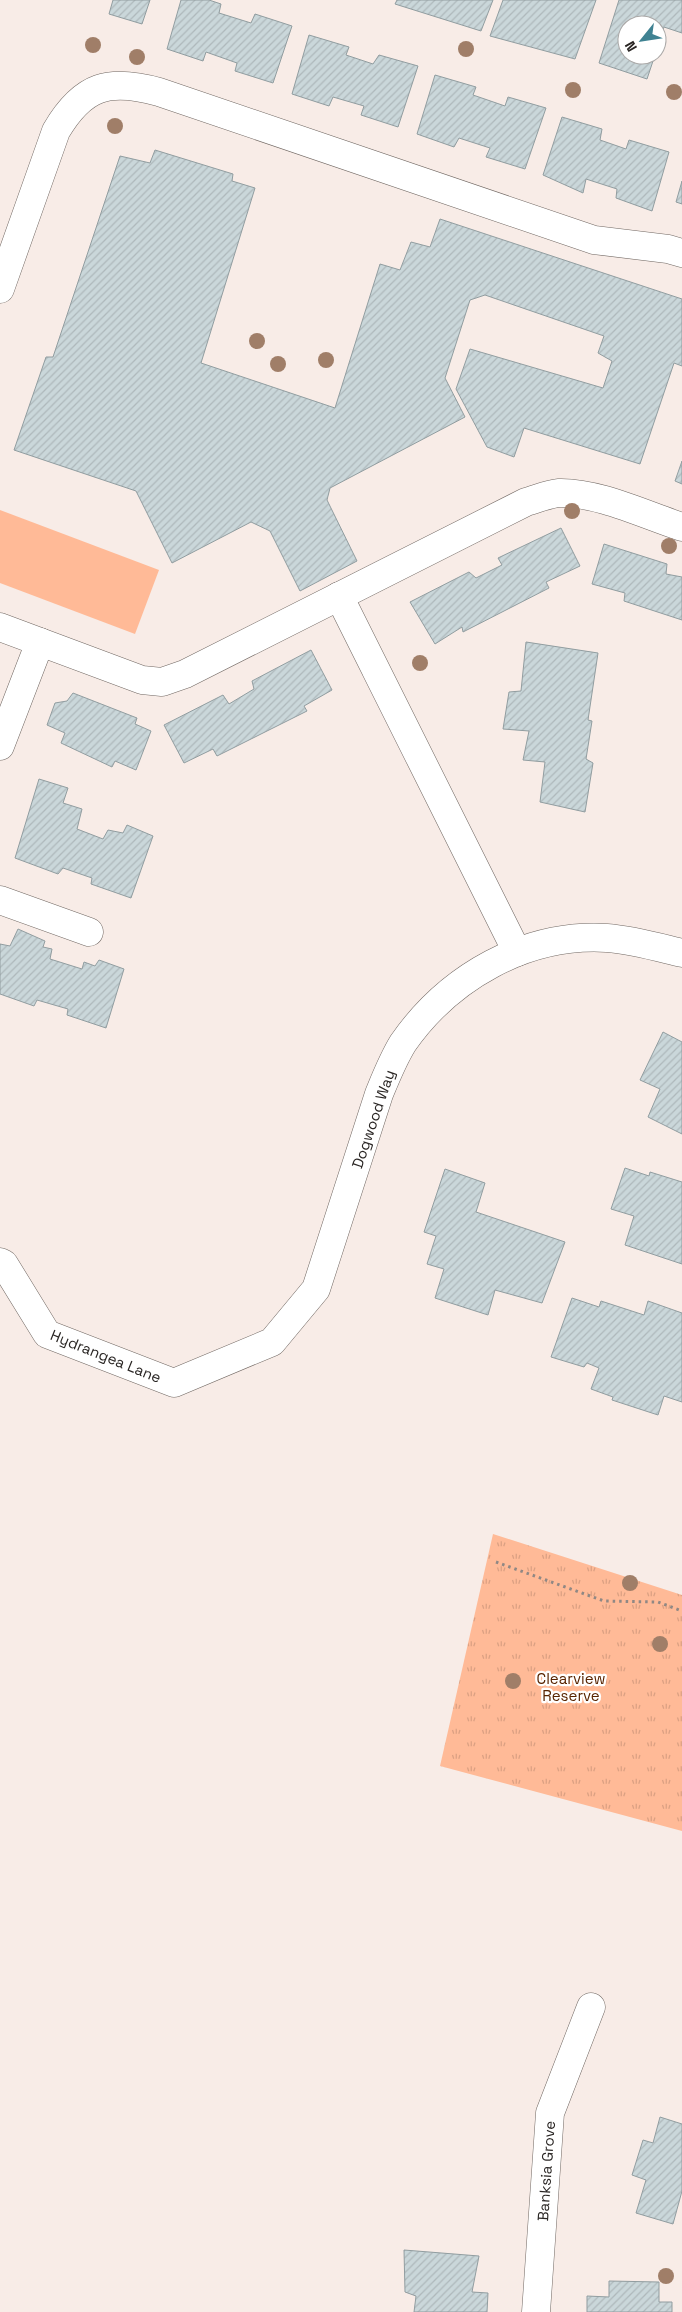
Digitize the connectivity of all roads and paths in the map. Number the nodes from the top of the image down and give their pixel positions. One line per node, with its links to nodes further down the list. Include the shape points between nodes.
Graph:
1 (682, 253): 2 (street, via 594,240 159,92 120,84 102,86 87,94 64,116)
2 (0, 289)
3 (682, 527): 4 (street, via 588,496 558,493 526,502)
4 (339, 596): 6 (street, via 185,674 162,682 142,680); 10 (street)
5 (0, 627): 6 (street)
6 (40, 642): 7 (street)
7 (0, 746)
8 (0, 900): 9 (street)
9 (89, 932)
10 (516, 952): 11 (street, Dogwood Way, via 575,938 607,938); 13 (street, Dogwood Way, via 470,976 446,994 403,1043 378,1094 316,1289)
11 (682, 953)
12 (0, 1262): 13 (street, Hydrangea Lane, via 47,1334 174,1383)
13 (272, 1342)
14 (496, 1562): 15 (path, via 604,1601 658,1602)
15 (682, 1611)
16 (591, 2007): 17 (street, Banksia Grove, via 550,2112)
17 (536, 2312)

